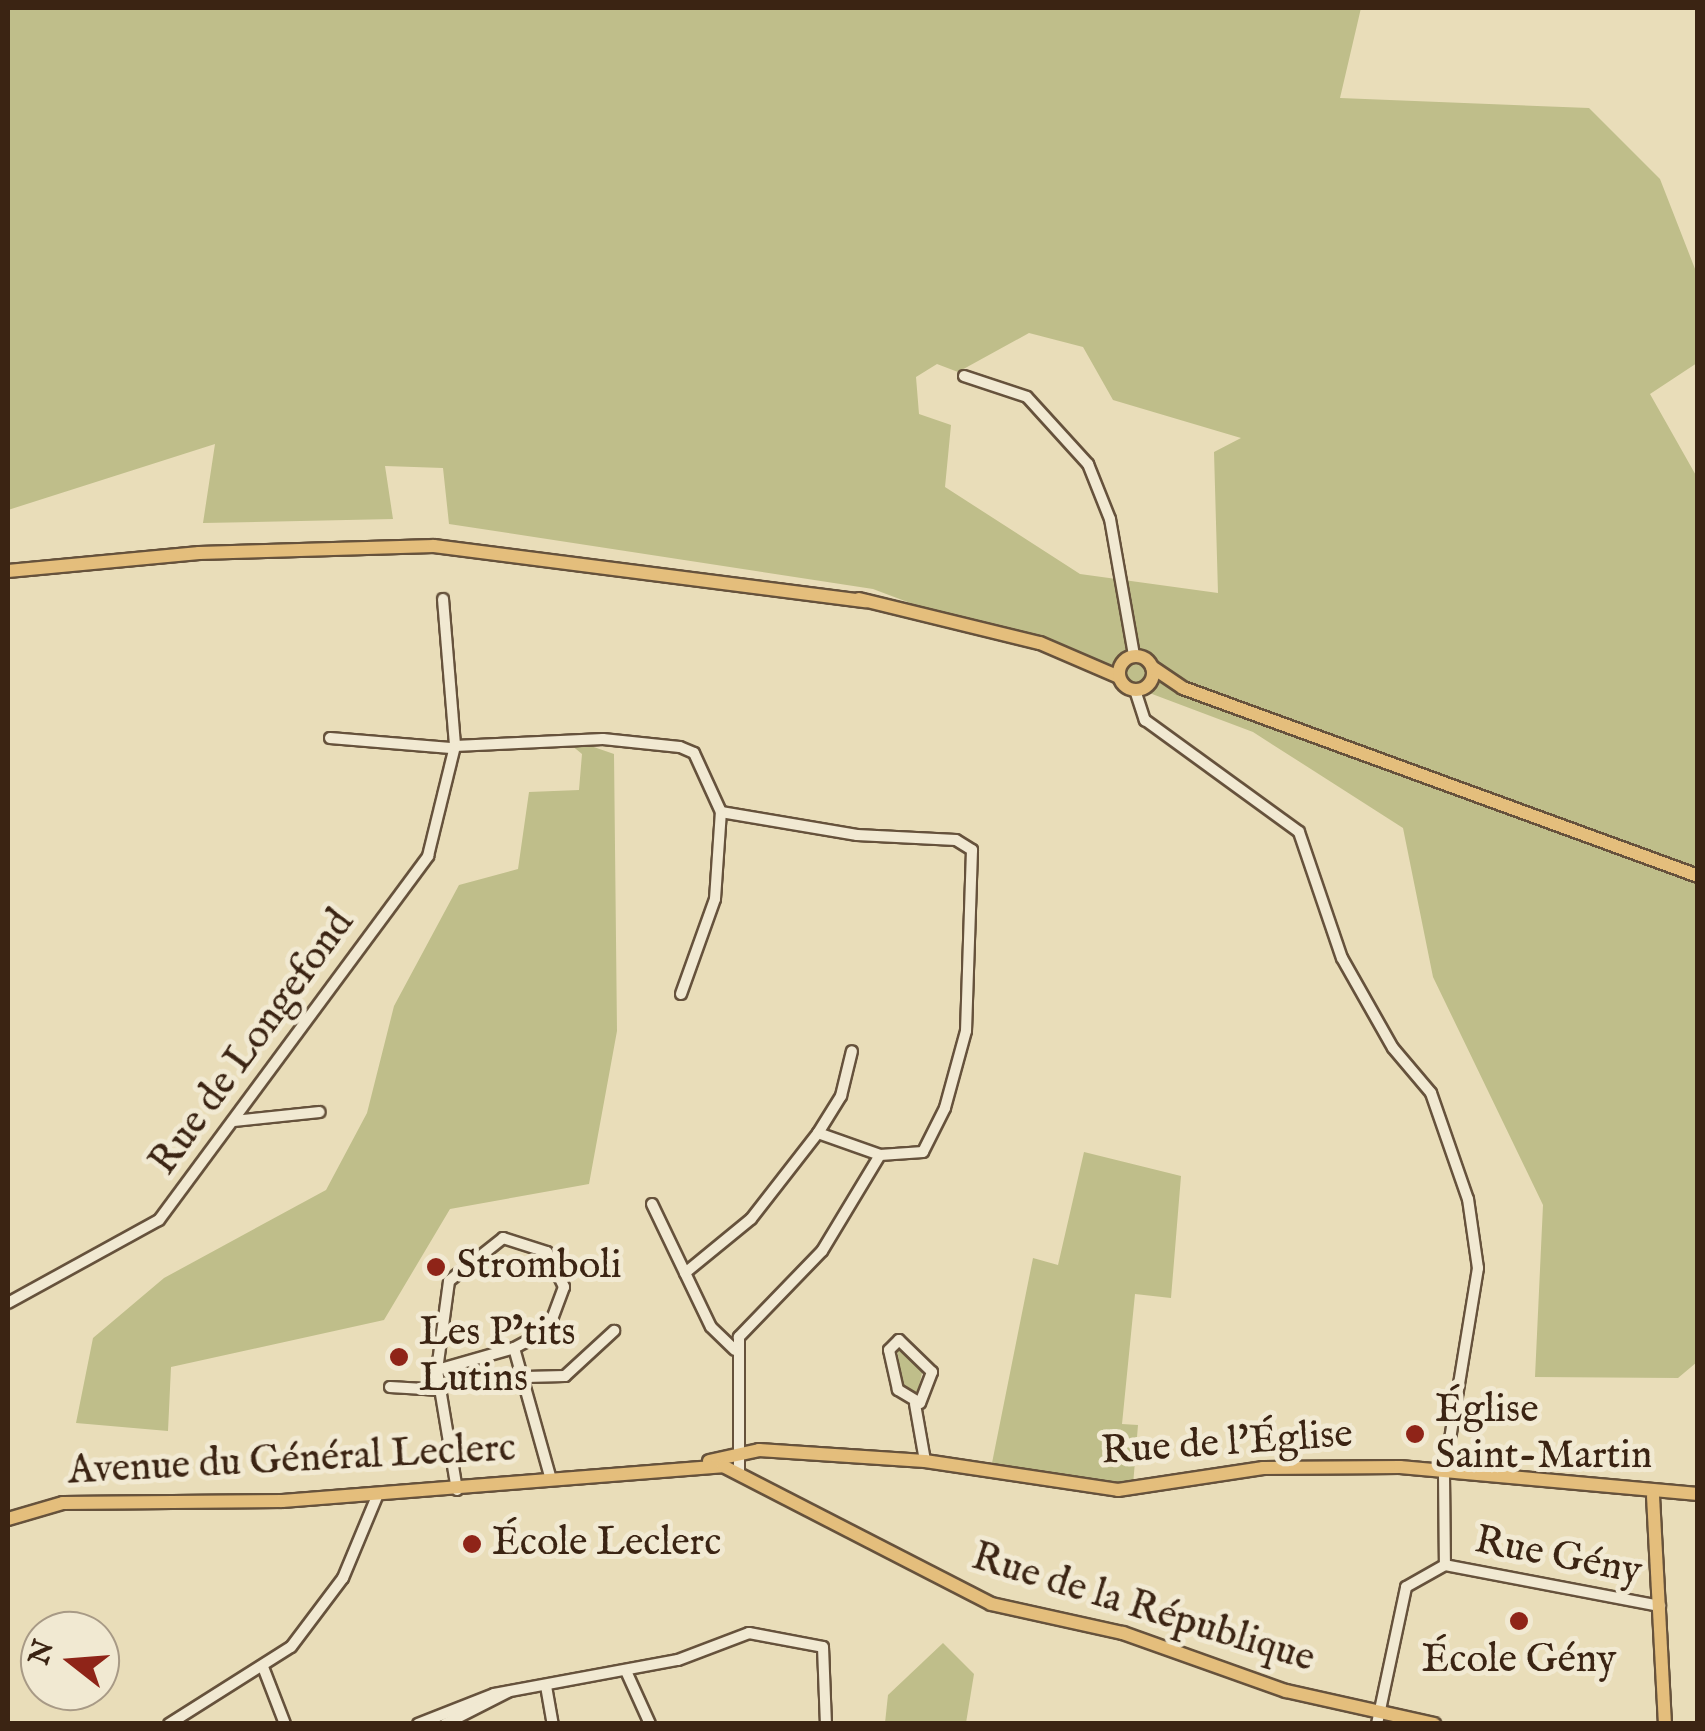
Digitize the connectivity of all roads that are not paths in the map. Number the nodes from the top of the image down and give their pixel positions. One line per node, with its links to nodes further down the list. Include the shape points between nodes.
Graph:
1 (964, 376): 4 (street, via 1027,397 1088,464 1110,519)
2 (8, 571): 5 (main road, via 199,552 496,553 732,578 866,601)
3 (443, 599): 11 (street, Rue de Longefond)
4 (1128, 658): 5 (main road); 6 (main road); 7 (main road)
5 (1090, 659): 7 (main road)
6 (1152, 667): 8 (main road); 9 (main road)
7 (1119, 676): 8 (main road)
8 (1141, 688): 9 (main road); 34 (street, via 1144,720 1299,832 1342,958 1392,1048 1431,1092 1468,1199 1478,1268)
9 (1182, 688): 13 (main road)
10 (330, 738): 11 (street)
11 (453, 747): 12 (street, via 604,739 680,747 694,753); 17 (street, Rue de Longefond, via 428,856)
12 (721, 812): 14 (street, via 715,899); 19 (street, via 969,844 974,929 960,1068 931,1146)
13 (1698, 876)
14 (681, 994)
15 (852, 1051): 18 (street, via 841,1096)
16 (320, 1112): 17 (street)
17 (234, 1121): 22 (street, Rue de Longefond, via 142,1234)
18 (818, 1133): 19 (street); 21 (street, via 750,1219)
19 (880, 1155): 25 (street, via 822,1251)
20 (652, 1204): 21 (street)
21 (685, 1273): 25 (street, via 711,1328)
22 (8, 1303)
23 (614, 1331): 27 (street, via 564,1376)
24 (514, 1348): 26 (street); 26 (street, via 548,1330 564,1287 547,1252 503,1238 449,1282); 27 (street)
25 (735, 1350): 31 (street)
26 (437, 1370): 29 (street)
27 (525, 1378): 36 (street)
28 (390, 1387): 29 (street)
29 (441, 1390): 37 (street)
30 (915, 1404): 30 (street, via 930,1392 932,1372 899,1340 890,1350 898,1390); 32 (street)
31 (745, 1452): 32 (main road, Rue de l'Église); 33 (main road, Avenue du Général Leclerc); 35 (street)
32 (925, 1461): 34 (main road, Rue de l'Église, via 1118,1490 1263,1468)
33 (701, 1464): 35 (main road, Avenue du Général Leclerc); 36 (main road, Avenue du Général Leclerc)
34 (1448, 1469): 40 (main road, Rue de l'Église); 42 (street)
35 (739, 1470): 48 (main road, Rue de la République, via 992,1604 1124,1633 1286,1692)
36 (552, 1480): 37 (main road, Avenue du Général Leclerc)
37 (457, 1490): 38 (main road, Avenue du Général Leclerc)
38 (378, 1494): 41 (main road, Avenue du Général Leclerc, via 64,1503); 44 (street, via 343,1578 291,1647)
39 (1698, 1494): 40 (main road, Rue de l'Église)
40 (1654, 1496): 43 (main road)
41 (8, 1519)
42 (1445, 1565): 43 (street, Rue Gény); 48 (street, via 1406,1587)
43 (1660, 1606): 58 (main road)
44 (264, 1667): 49 (street); 50 (street)
45 (626, 1670): 46 (street); 54 (street); 55 (street, via 741,1633 820,1643)
46 (546, 1686): 47 (street); 53 (street)
47 (509, 1692): 51 (street); 52 (street)
48 (1379, 1708): 56 (street); 57 (main road, Rue de la République)
49 (169, 1724)
50 (286, 1724)
51 (418, 1724)
52 (445, 1724)
53 (553, 1724)
54 (650, 1724)
55 (826, 1724)
56 (1377, 1724)
57 (1434, 1724)
58 (1664, 1724)

